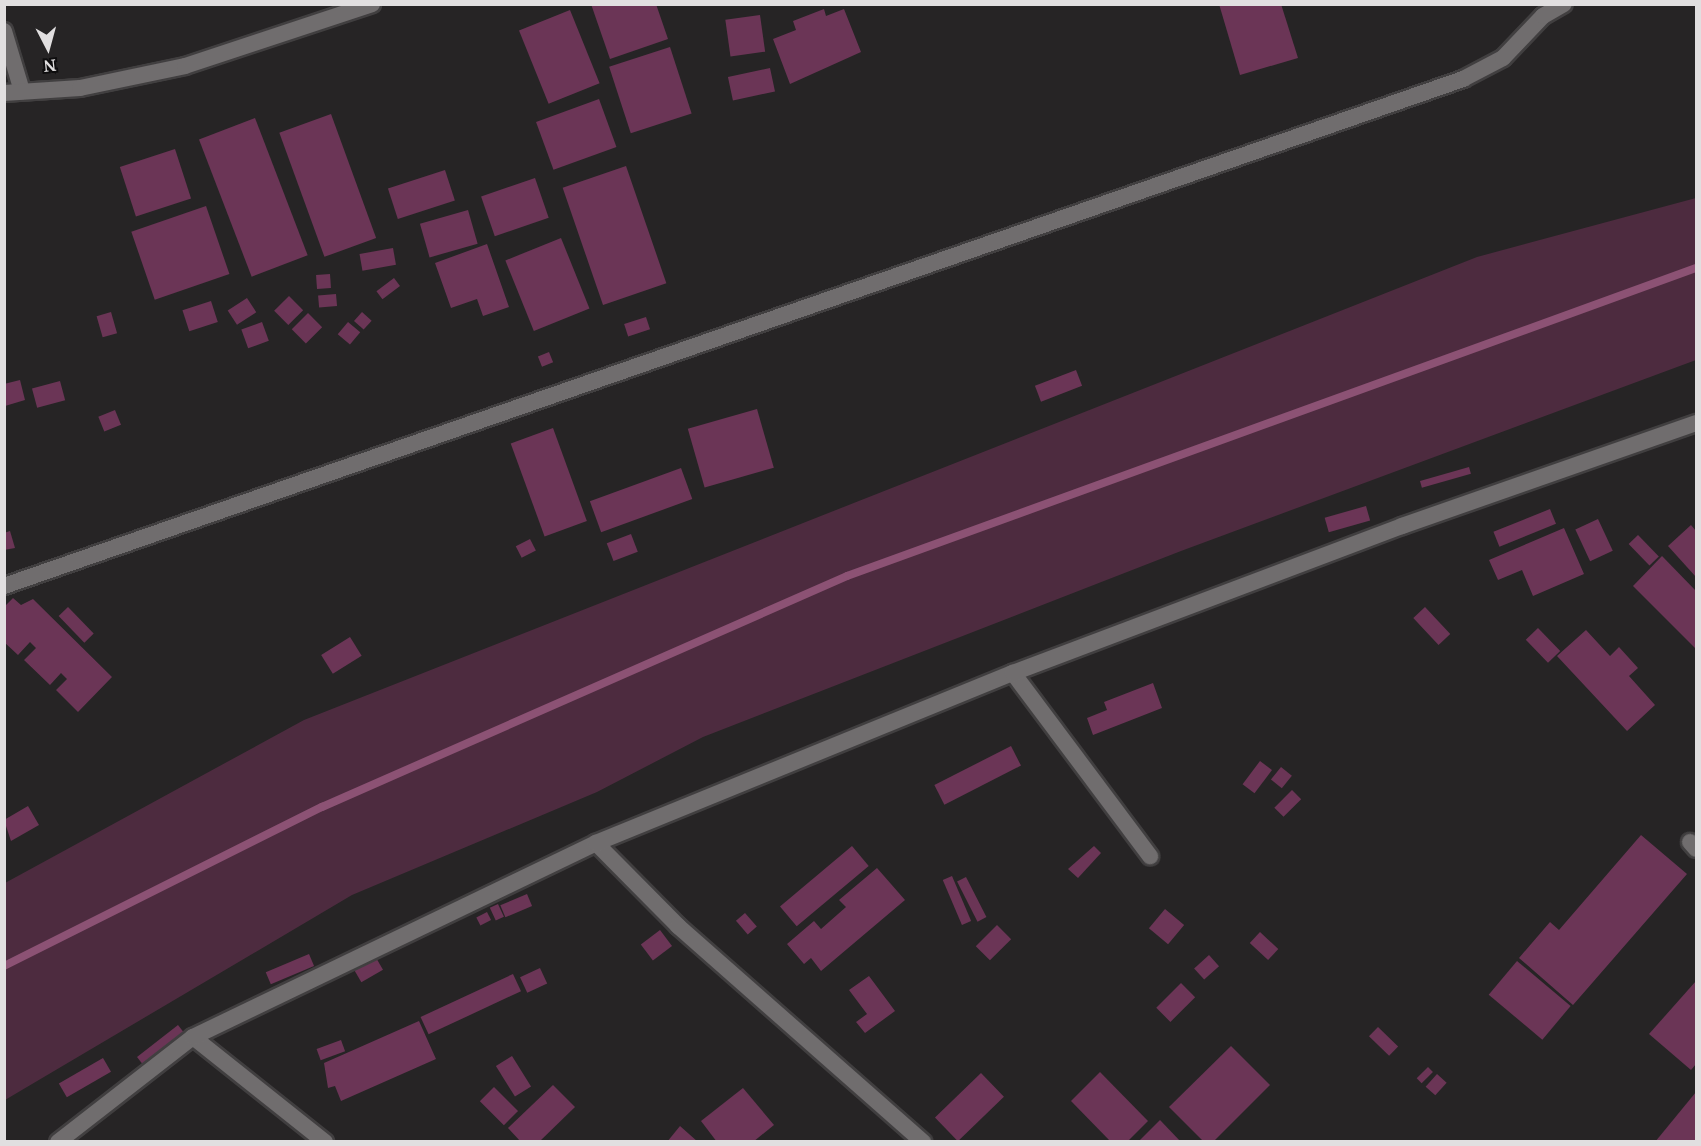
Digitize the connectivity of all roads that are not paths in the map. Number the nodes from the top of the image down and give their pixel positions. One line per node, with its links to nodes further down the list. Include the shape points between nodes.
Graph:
1 (372, 4): 4 (street, via 185,66 80,88)
2 (1564, 4): 7 (street, via 1543,16 1503,58 1463,79)
3 (4, 31): 4 (street)
4 (22, 91): 5 (street)
5 (4, 93)
6 (1696, 423): 8 (street, via 1402,525)
7 (4, 586)
8 (1013, 673): 9 (street); 10 (street)
9 (596, 843): 11 (street); 14 (street, via 678,926)
10 (1150, 856)
11 (193, 1037): 12 (street); 13 (street)
12 (58, 1142)
13 (325, 1142)
14 (923, 1142)

